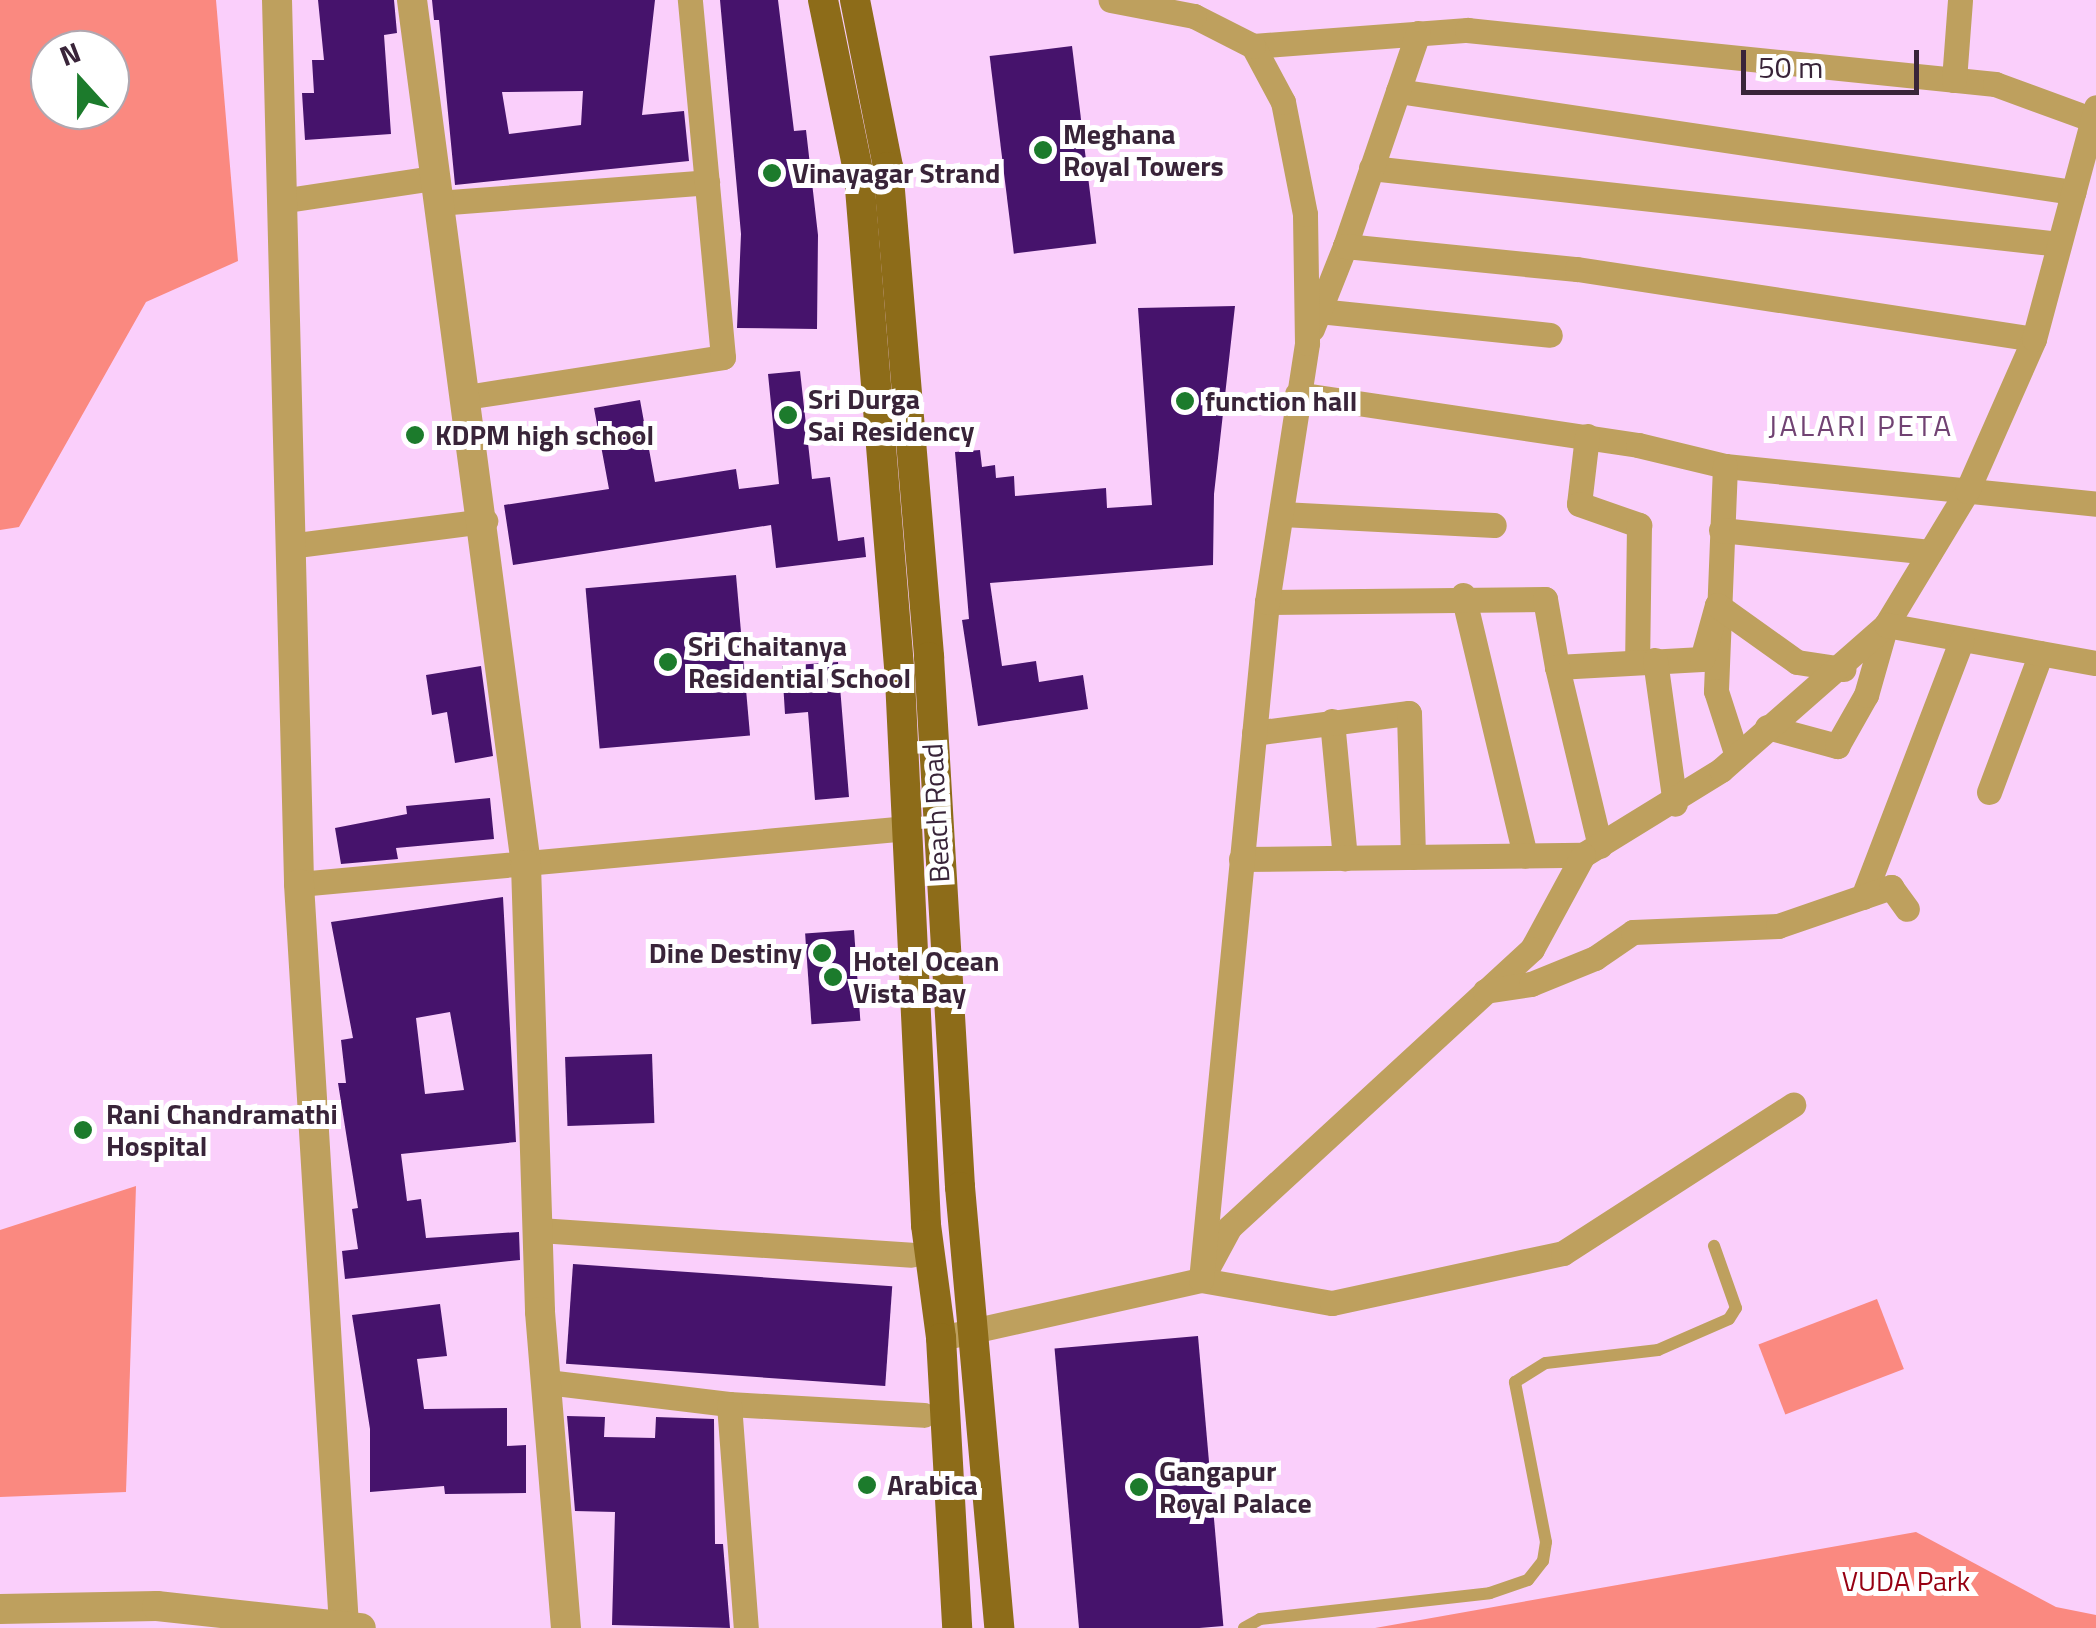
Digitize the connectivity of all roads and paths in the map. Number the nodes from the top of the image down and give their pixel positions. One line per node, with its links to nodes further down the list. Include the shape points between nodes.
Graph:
1 (277, 0): 18 (street)
2 (412, 0): 16 (street)
3 (690, 0): 15 (street)
4 (823, 0): 53 (main road, Beach Road, via 859,176)
5 (854, 0): 69 (main road, Beach Road, via 888,167)
6 (1111, 0): 8 (street)
7 (1960, 0): 11 (street)
8 (1198, 8): 10 (street)
9 (1418, 33): 10 (street); 11 (street, via 1467,30); 12 (street)
10 (1254, 46): 24 (street, via 1283,102 1305,214)
11 (1954, 80): 13 (street, via 1995,84)
12 (1398, 90): 14 (street); 17 (street)
13 (2095, 116): 17 (street)
14 (1371, 168): 19 (street); 20 (street)
15 (707, 182): 16 (street); 26 (street, via 723,357)
16 (435, 191): 18 (street); 26 (street)
17 (2073, 192): 19 (street)
18 (286, 200): 35 (street)
19 (2059, 244): 23 (street)
20 (1345, 246): 21 (street); 23 (street, via 1577,269)
21 (1319, 311): 22 (street); 24 (street)
22 (1550, 336)
23 (2034, 340): 29 (street)
24 (1306, 343): 25 (street)
25 (1297, 394): 27 (street); 31 (street)
26 (466, 397): 32 (street)
27 (1586, 436): 28 (street); 43 (street, via 1579,504 1638,525)
28 (1725, 466): 29 (street); 34 (street)
29 (1966, 491): 30 (street); 36 (street)
30 (2096, 504)
31 (1282, 514): 33 (street); 38 (street)
32 (485, 521): 35 (street); 59 (street)
33 (1494, 525)
34 (1721, 530): 36 (street); 39 (street)
35 (289, 546): 60 (street)
36 (1930, 552): 40 (street)
37 (1463, 595): 38 (street); 45 (street, via 1545,599); 55 (street)
38 (1267, 602): 49 (street)
39 (1717, 605): 43 (street, via 1702,659); 46 (street, via 1798,662); 50 (street, via 1716,691)
40 (1886, 625): 41 (street); 46 (street); 48 (street, via 1866,695 1838,746)
41 (1962, 639): 42 (street); 61 (street)
42 (2042, 653): 44 (street); 51 (street)
43 (1646, 660): 45 (street); 52 (street)
44 (2096, 663)
45 (1557, 667): 54 (street)
46 (1843, 670): 48 (street)
47 (1332, 721): 49 (street); 56 (street, via 1409,714); 57 (street)
48 (1768, 727): 50 (street)
49 (1254, 733): 58 (street)
50 (1737, 756): 52 (street)
51 (1988, 792)
52 (1675, 804): 54 (street)
53 (907, 828): 59 (street); 70 (main road, Beach Road, via 926,1226)
54 (1592, 850): 55 (street); 63 (street, via 1532,949)
55 (1525, 856): 56 (street)
56 (1413, 857): 57 (street)
57 (1345, 858): 58 (street)
58 (1242, 860): 68 (street)
59 (526, 865): 60 (street); 65 (street)
60 (299, 884): 76 (street)
61 (1863, 897): 62 (street, via 1892,887); 63 (street, via 1778,926 1633,932 1595,958 1531,984)
62 (1907, 908)
63 (1485, 991): 68 (street, via 1229,1228)
64 (1793, 1105): 68 (street, via 1563,1253 1332,1303)
65 (539, 1230): 67 (street); 71 (street)
66 (1714, 1246): 81 (lane, via 1736,1308 1729,1319 1658,1350 1546,1362 1515,1382 1546,1542 1543,1561 1528,1580 1490,1593 1260,1619)
67 (911, 1256)
68 (1201, 1280): 69 (street)
69 (976, 1333): 70 (street); 80 (main road, Beach Road)
70 (941, 1338): 79 (main road, Beach Road)
71 (547, 1382): 72 (street); 77 (street)
72 (729, 1404): 73 (street); 78 (street)
73 (924, 1415)
74 (0, 1610): 75 (street)
75 (193, 1619): 76 (street)
76 (350, 1627)
77 (566, 1628)
78 (746, 1628)
79 (957, 1628)
80 (999, 1628)
81 (1244, 1628)

